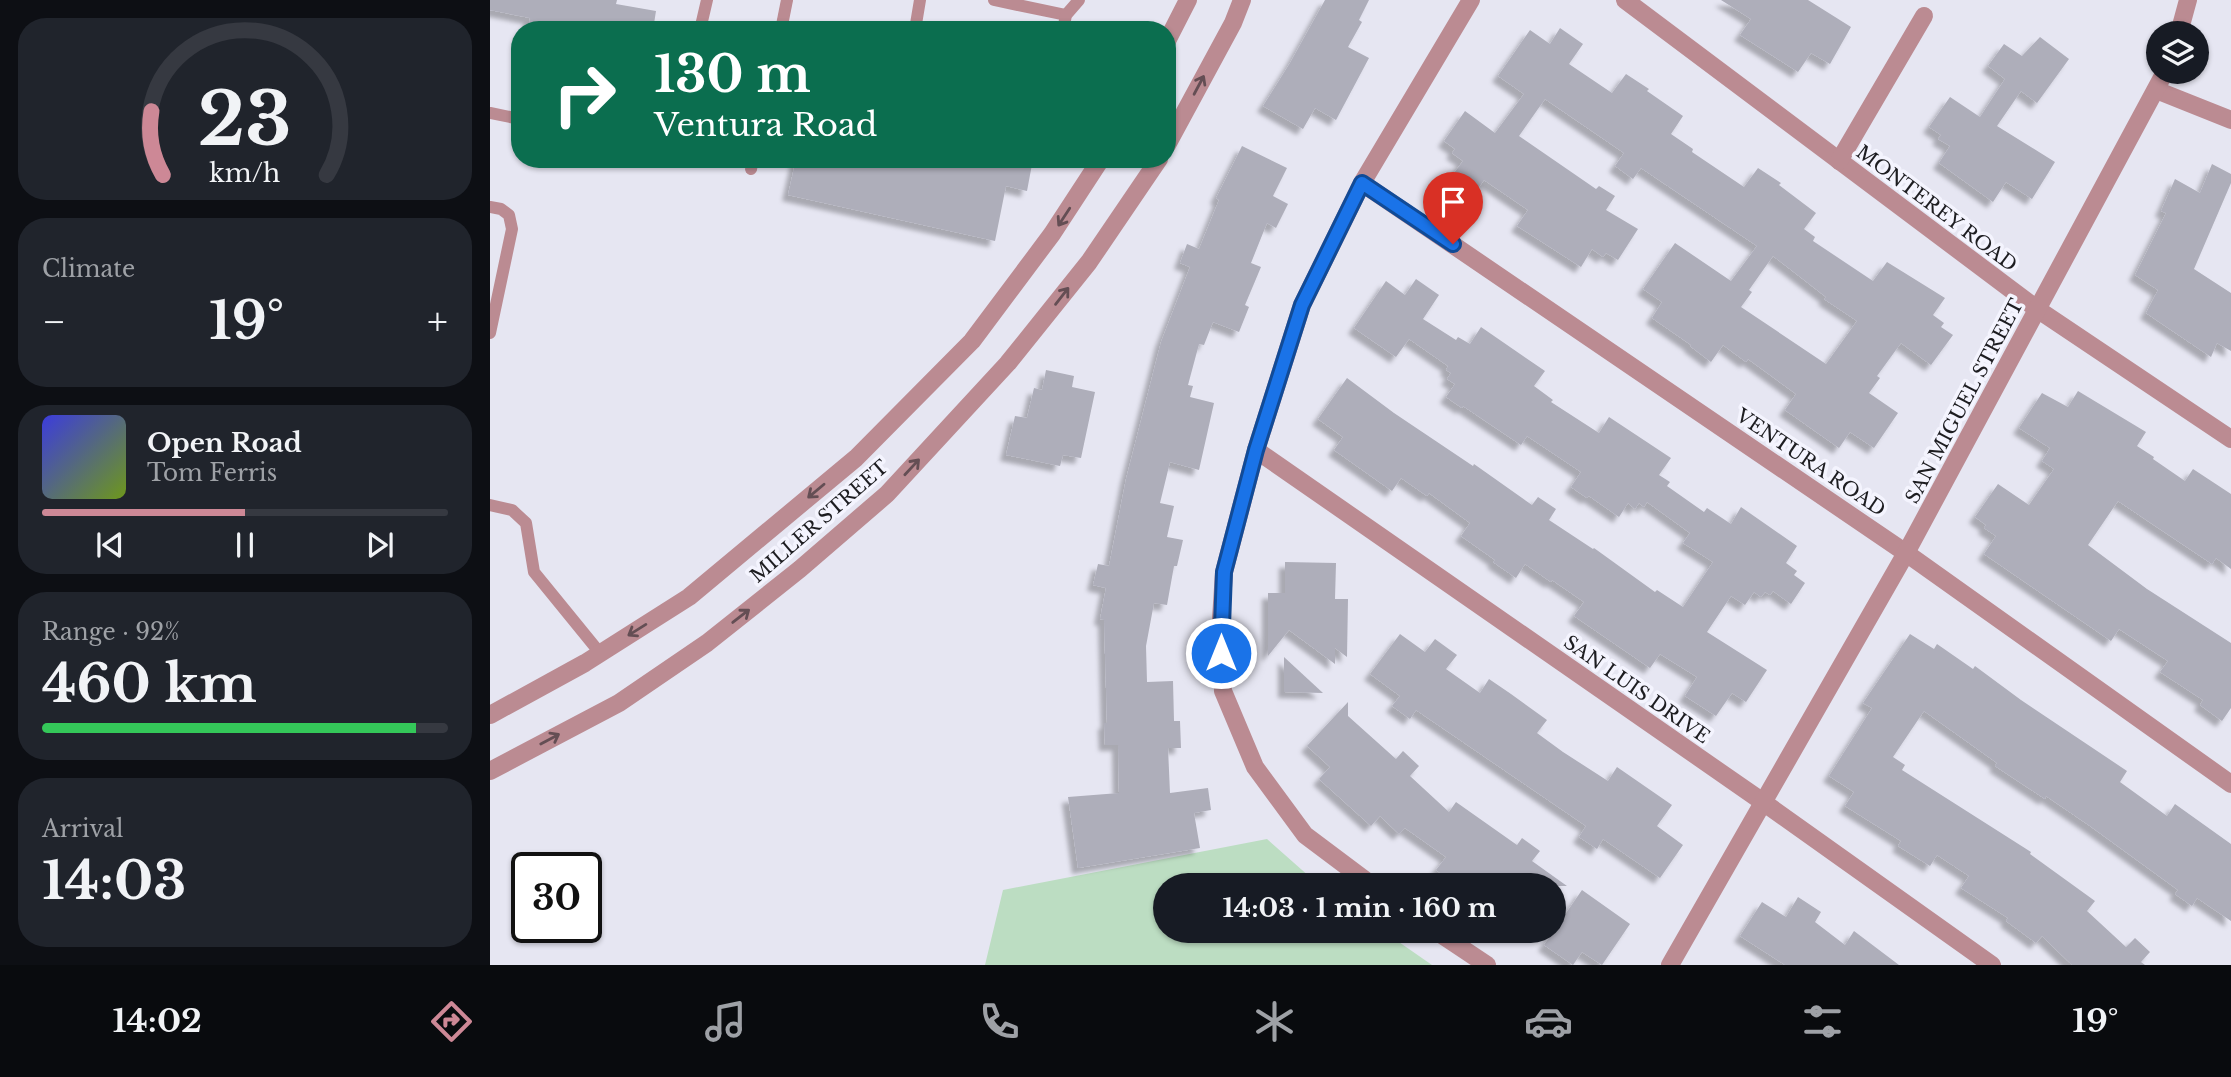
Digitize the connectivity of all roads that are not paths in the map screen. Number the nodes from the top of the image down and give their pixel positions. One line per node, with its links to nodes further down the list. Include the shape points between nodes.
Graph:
1 (707, 0): 13 (lane)
2 (787, 0): 14 (lane)
3 (920, 0): 15 (lane)
4 (994, 0): 11 (lane)
5 (1079, 0): 11 (lane)
6 (1188, 0): 18 (street)
7 (1242, 0): 24 (street, one-way to 7)
8 (1471, 0): 28 (street)
9 (1625, 0): 25 (street, MONTEREY ROAD)
10 (2188, 0): 17 (street)
11 (1066, 15): 16 (lane)
12 (1924, 16): 25 (street)
13 (702, 21)
14 (783, 21)
15 (916, 21)
16 (1065, 21)
17 (2182, 21)
18 (1176, 23)
19 (2159, 84): 20 (street, SAN MIGUEL STREET)
20 (2156, 90): 23 (street); 31 (street, SAN MIGUEL STREET)
21 (490, 113): 22 (lane)
22 (511, 117)
23 (2231, 120)
24 (1176, 128)
25 (1839, 160): 31 (street, MONTEREY ROAD)
26 (1095, 168): 37 (street, MILLER STREET, one-way to 37, via 972,341 856,458 689,597)
27 (1153, 168): 39 (street, MILLER STREET, one-way to 27, via 619,703 707,643 887,494 1008,363 1089,262)
28 (1362, 183): 34 (street, via 1302,305); 36 (street, VENTURA ROAD)
29 (490, 207): 30 (lane, via 501,209 512,221)
30 (496, 280): 32 (lane)
31 (2037, 309): 33 (street, MONTEREY ROAD); 36 (street, SAN MIGUEL STREET)
32 (490, 332)
33 (2231, 439)
34 (1256, 450): 41 (street, SAN LUIS DRIVE); 42 (street, via 1224,572 1223,691 1255,767 1305,835)
35 (490, 505): 37 (lane, via 512,510 526,523 534,572)
36 (1906, 553): 40 (street, VENTURA ROAD); 41 (street, SAN MIGUEL STREET)
37 (600, 653): 38 (street, MILLER STREET)
38 (490, 715)
39 (490, 771)
40 (2231, 784)
41 (1763, 802): 45 (street, SAN MIGUEL STREET); 46 (street, SAN LUIS DRIVE)
42 (1356, 873)
43 (1454, 943): 44 (street)
44 (1487, 965)
45 (1670, 965)
46 (1993, 965)

